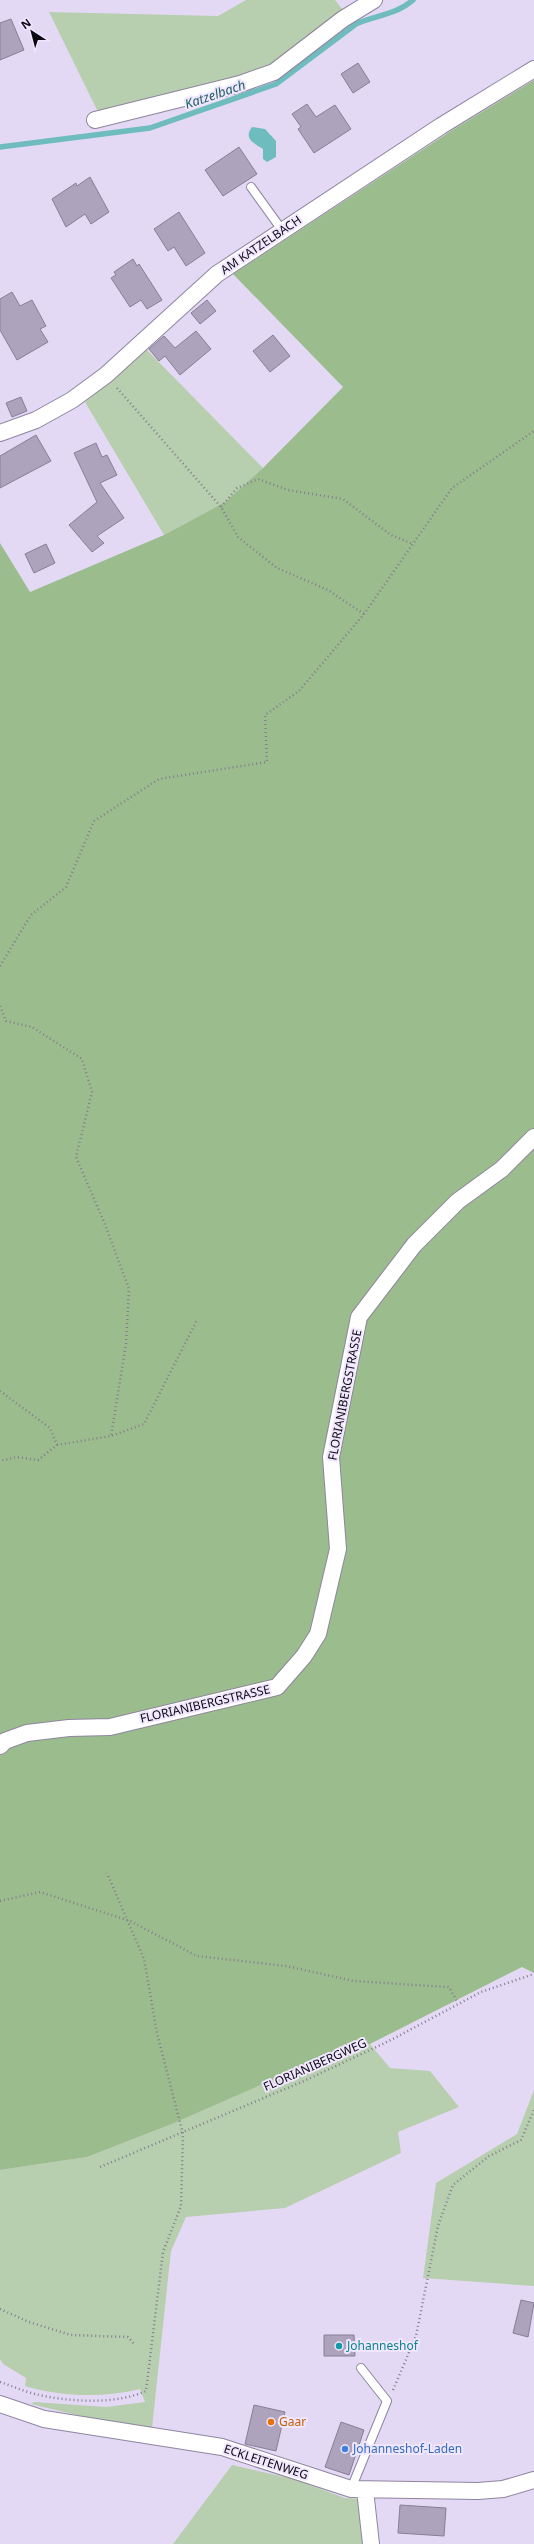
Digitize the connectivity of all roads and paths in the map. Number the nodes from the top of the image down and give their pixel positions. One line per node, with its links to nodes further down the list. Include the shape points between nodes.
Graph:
1 (374, 0): 3 (street, via 343,19 274,72 240,84)
2 (534, 70): 5 (street, AM KATZELBACH, via 442,126)
3 (95, 120)
4 (251, 187): 5 (lane)
5 (282, 230): 6 (street, AM KATZELBACH, via 217,274)
6 (106, 375): 8 (street, AM KATZELBACH, via 72,400 36,420); 9 (path)
7 (534, 432): 10 (path, via 452,488)
8 (0, 433)
9 (221, 507): 10 (path, via 237,488 258,479 288,490 342,498 391,535); 11 (path, via 238,537 277,568 328,590)
10 (413, 544): 11 (path)
11 (364, 614): 12 (path, via 299,691 265,715 267,762 159,779 94,822 66,887 31,915)
12 (0, 966)
13 (0, 1006): 17 (path, via 6,1021 32,1027 82,1059 92,1092 76,1157 129,1289 126,1344)
14 (534, 1137): 20 (street, FLORIANIBERGSTRASSE, via 502,1169 458,1201 414,1245 359,1317 331,1457 338,1549 318,1634 304,1656 277,1687 110,1727 69,1728 27,1734)
15 (197, 1320): 17 (path, via 144,1424)
16 (0, 1391): 18 (path, via 50,1428)
17 (111, 1436): 18 (path)
18 (57, 1445): 19 (path, via 38,1460 16,1457)
19 (0, 1461)
20 (0, 1746)
21 (108, 1873): 23 (path)
22 (0, 1901): 23 (path, via 40,1892)
23 (130, 1920): 25 (path, via 197,1956 286,1966 354,1981 449,1987); 27 (path, via 144,1959 157,2033)
24 (534, 1974): 25 (path, FLORIANIBERGWEG, via 481,1992)
25 (458, 2003): 27 (path, FLORIANIBERGWEG, via 349,2060 234,2109)
26 (534, 2110): 33 (path, via 521,2140 489,2156 453,2185 438,2226 416,2336 403,2371)
27 (183, 2134): 28 (path, FLORIANIBERGWEG); 32 (path, via 181,2206 163,2252 146,2391 141,2394 104,2399 56,2398 36,2395)
28 (100, 2167)
29 (0, 2309): 30 (path, via 28,2322 71,2335 128,2337)
30 (135, 2345)
31 (361, 2368): 33 (lane)
32 (0, 2382)
33 (387, 2401): 36 (lane)
34 (0, 2404): 36 (street, ECKLEITENWEG, via 44,2419 222,2447)
35 (534, 2480): 36 (street, ECKLEITENWEG, via 503,2489 478,2491)
36 (358, 2489): 37 (street)
37 (372, 2544)

